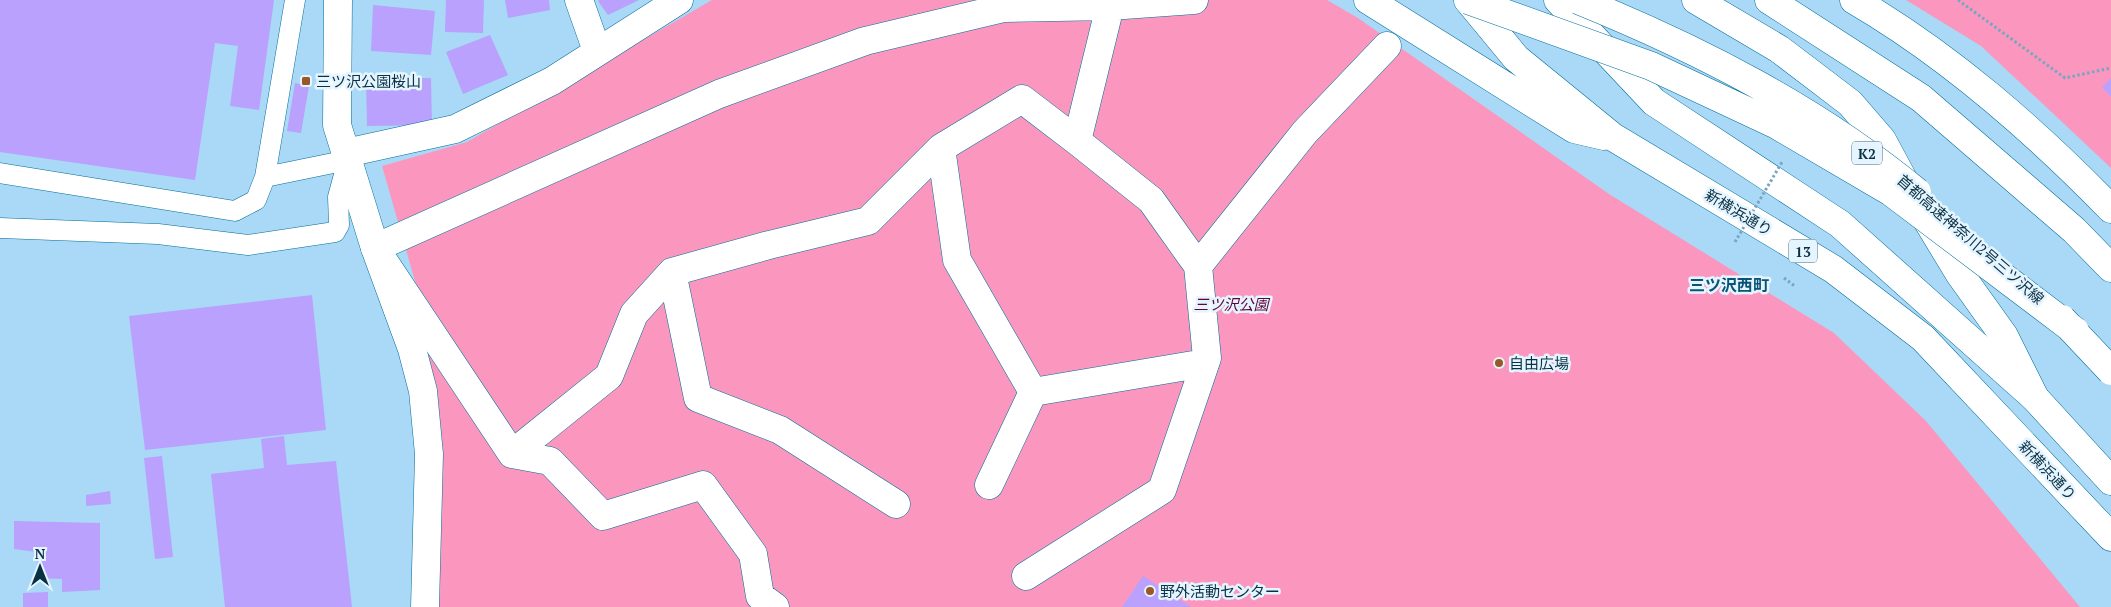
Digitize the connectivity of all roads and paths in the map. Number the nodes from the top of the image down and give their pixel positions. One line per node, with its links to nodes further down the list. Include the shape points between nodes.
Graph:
1 (295, 0): 24 (lane)
2 (338, 0): 21 (main road, via 337,125)
3 (579, 0): 16 (main road)
4 (679, 0): 16 (main road)
5 (1194, 0): 14 (main road)
6 (1368, 0): 19 (main road, via 1574,128)
7 (1468, 0): 19 (main road, 新横浜通り / 13, via 1516,58); 32 (main road, bridge, via 1651,66 1775,124 1891,192)
8 (1558, 0): 36 (main road, via 1654,102 1840,224)
9 (1578, 0): 32 (main road, 首都高速神奈川2号三ツ沢線 / K2, bridge, via 1637,24 1728,68 1805,112 1867,153 1965,231)
10 (1696, 0): 36 (main road, via 1786,55 1850,103 1882,140 1954,265 2004,336)
11 (1769, 0): 30 (main road, via 1921,98 2074,230)
12 (1854, 0): 25 (main road, via 1929,49 1985,93 2062,159)
13 (1958, 0): 17 (path, via 2064,78)
14 (1110, 3): 18 (main road); 28 (main road, via 1004,8 865,41 719,94)
15 (1387, 46): 29 (main road, via 1305,132)
16 (597, 52): 21 (main road, via 552,81 455,128)
17 (2111, 68)
18 (1077, 141): 20 (main road, via 1022,99); 29 (main road, via 1151,200)
19 (1620, 141): 41 (main road, 新横浜通り / 13, via 1834,269 1923,338)
20 (941, 148): 31 (main road, via 868,221); 35 (main road, via 957,260)
21 (347, 157): 24 (lane); 26 (lane, via 338,197 339,225 336,232 248,245 158,234); 28 (main road)
22 (1784, 159): 27 (path, bridge)
23 (0, 174): 24 (lane, via 235,210 256,200)
24 (265, 177)
25 (2111, 209)
26 (0, 228)
27 (1735, 242)
28 (375, 248): 37 (main road); 43 (main road, via 412,349 423,391 429,454)
29 (1198, 266): 33 (main road)
30 (2111, 268)
31 (672, 272): 37 (main road, via 634,314 609,376); 40 (main road, via 698,398 780,430)
32 (2075, 331): 34 (main road, 首都高速神奈川2号三ツ沢線 / K2, bridge)
33 (1205, 362): 35 (main road); 42 (main road, via 1162,490)
34 (2111, 370)
35 (1033, 392): 39 (main road)
36 (2035, 398): 38 (main road)
37 (512, 454): 44 (main road, via 550,461 603,516 703,485 753,554 760,596)
38 (2111, 481)
39 (988, 485)
40 (896, 504)
41 (2111, 537)
42 (1026, 576)
43 (425, 607)
44 (775, 607)

